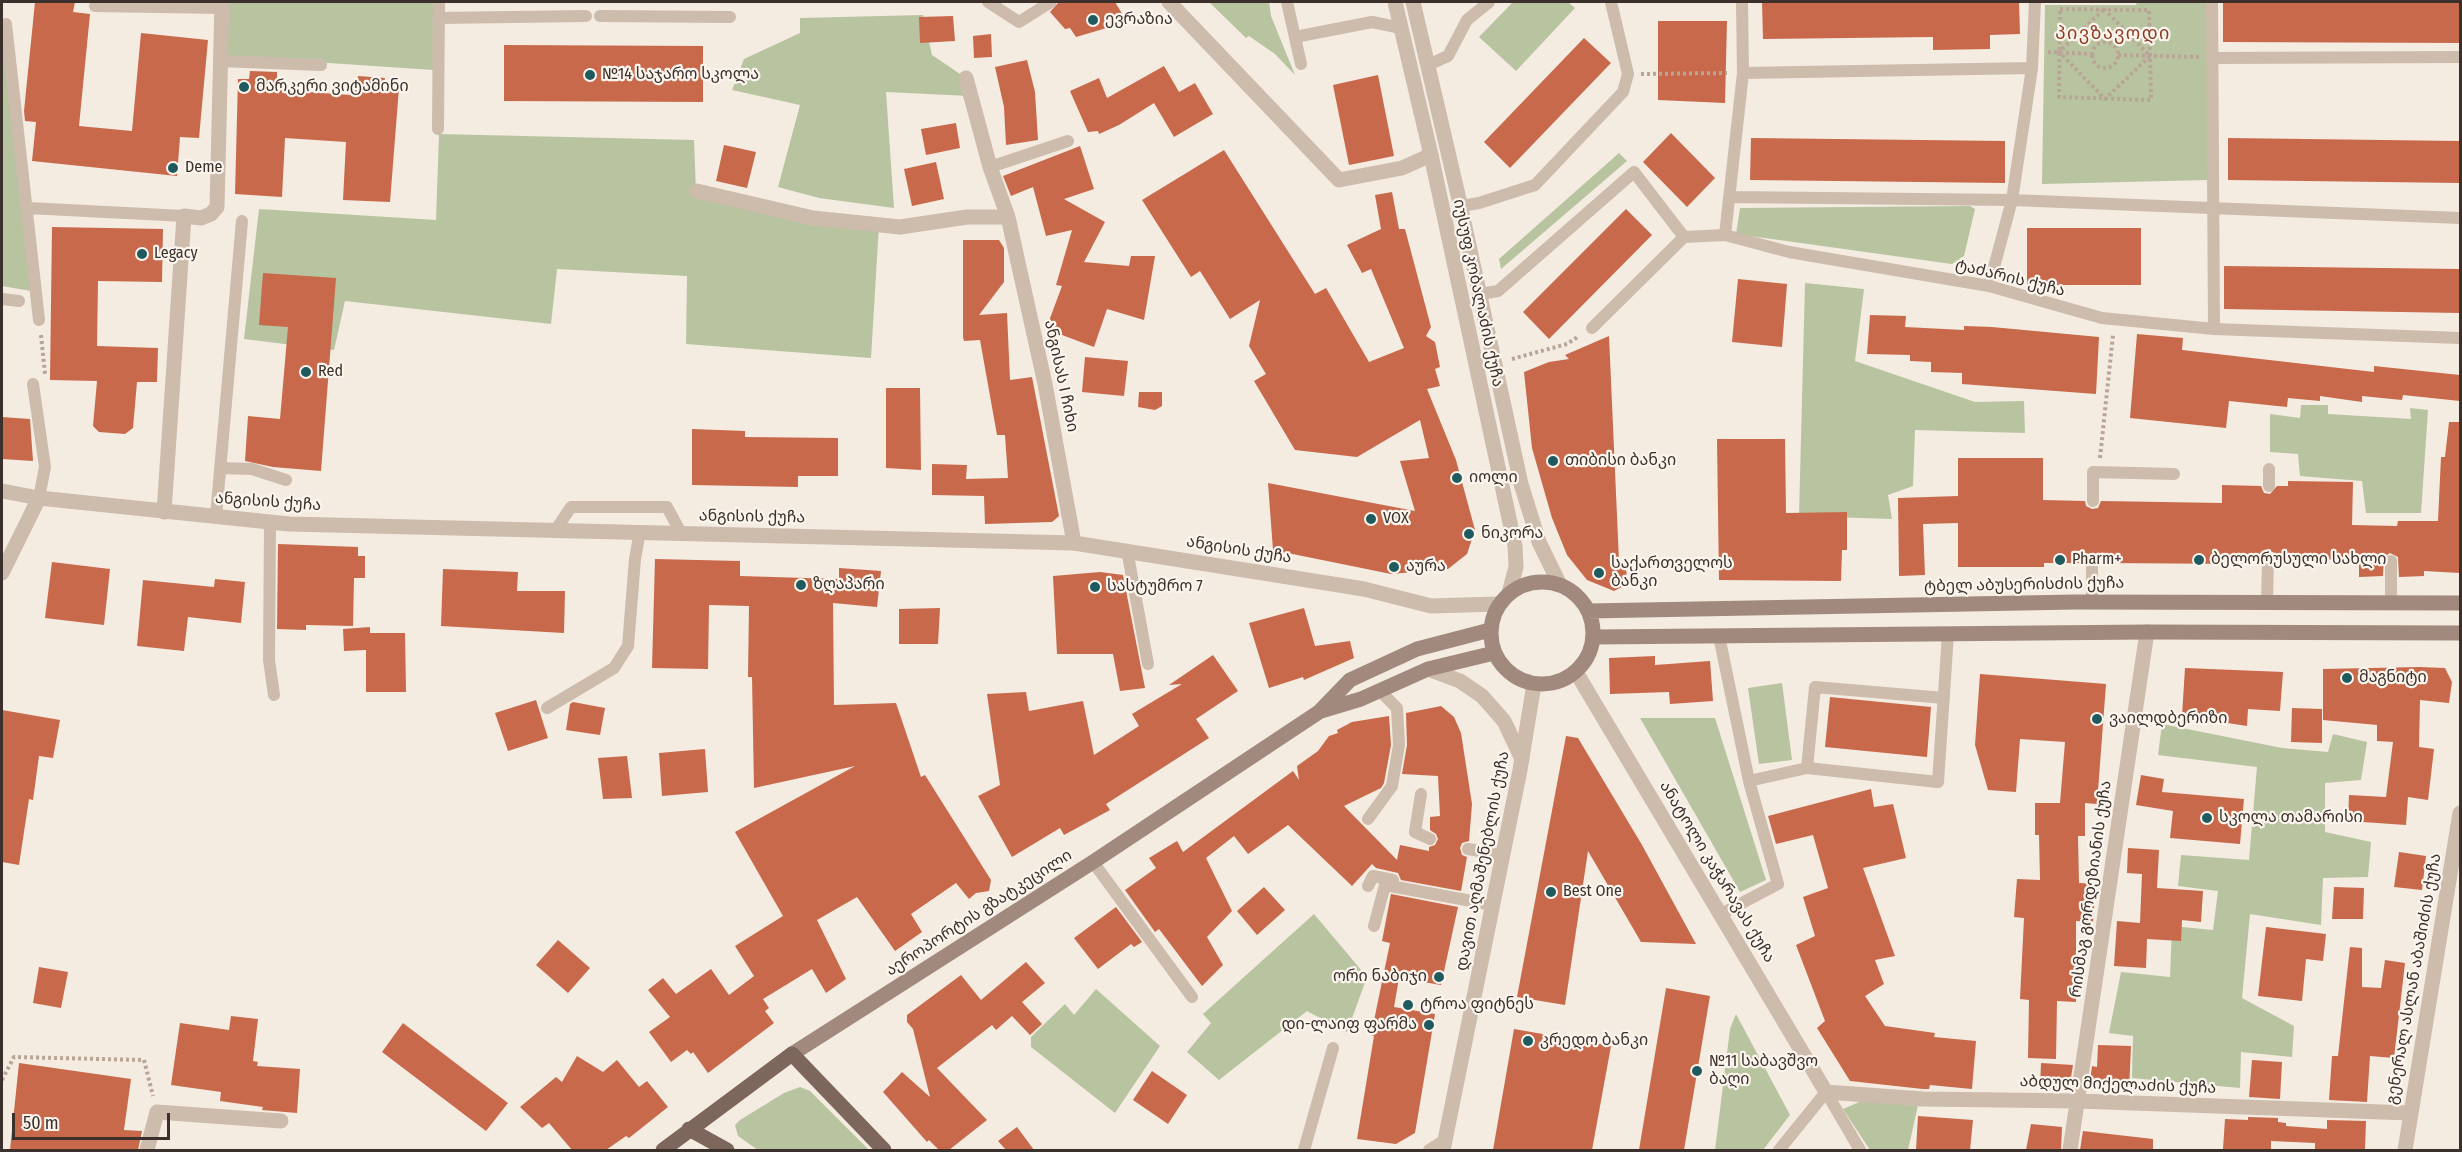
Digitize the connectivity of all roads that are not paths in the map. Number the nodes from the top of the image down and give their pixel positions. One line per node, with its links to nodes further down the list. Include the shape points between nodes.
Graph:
1 (439, 2): 18 (lane)
2 (988, 2): 3 (lane, via 1019,22)
3 (1051, 2)
4 (1170, 2): 33 (street, via 1339,180 1402,168)
5 (1287, 2): 21 (lane)
6 (1395, 2): 20 (street, იუსუფ კობალაძის ქუჩა)
7 (1413, 2): 27 (street, იუსუფ კობალაძის ქუჩა)
8 (1489, 2): 27 (lane, via 1467,20 1448,56)
9 (1611, 2): 38 (lane, via 1628,74 1623,92 1535,184)
10 (1742, 2): 29 (lane)
11 (2035, 2): 28 (lane)
12 (2212, 2): 23 (lane)
13 (222, 4): 14 (lane); 24 (street)
14 (94, 6)
15 (586, 16): 18 (lane)
16 (600, 16): 17 (lane)
17 (730, 17)
18 (438, 18): 31 (lane)
19 (6, 24): 39 (lane)
20 (1401, 28): 21 (lane, via 1372,22); 33 (street, იუსუფ კობალაძის ქუჩა)
21 (1294, 37): 25 (lane)
22 (2460, 57): 23 (lane)
23 (2206, 58): 40 (lane)
24 (220, 61): 26 (lane); 41 (street, via 217,207 201,218)
25 (1301, 64)
26 (321, 65)
27 (1428, 65): 38 (street, იუსუფ კობალაძის ქუჩა)
28 (2032, 68): 29 (lane); 37 (lane)
29 (1743, 73): 36 (lane)
30 (966, 78): 34 (street, ანგისას I ჩიხი)
31 (438, 129)
32 (1068, 141): 34 (lane)
33 (1431, 155): 77 (street, იუსუფ კობალაძის ქუჩა, via 1515,546 1516,567)
34 (990, 167): 42 (street, ანგისას I ჩიხი)
35 (697, 191): 42 (street, via 813,218 900,227 968,217)
36 (1730, 197): 37 (lane); 45 (lane)
37 (2012, 200): 40 (lane); 47 (lane)
38 (1461, 206): 48 (street, იუსუფ კობალაძის ქუჩა)
39 (28, 208): 41 (lane); 51 (lane)
40 (2213, 208): 43 (lane); 53 (lane)
41 (184, 216): 64 (street)
42 (1008, 217): 70 (street, ანგისას I ჩიხი, via 1045,384)
43 (2460, 219)
44 (242, 221): 56 (lane)
45 (1725, 235): 46 (lane, ტაძარის ქუჩა); 47 (lane, ტაძარის ქუჩა, via 1789,252)
46 (1684, 237): 48 (lane, via 1634,172 1498,291); 52 (lane)
47 (1989, 286): 53 (lane, ტაძარის ქუჩა, via 2114,319)
48 (1480, 294): 76 (street, იუსუფ კობალაძის ქუჩა, via 1521,484 1539,542)
49 (2, 299): 50 (lane)
50 (19, 301)
51 (39, 320)
52 (1592, 328)
53 (2214, 329): 54 (lane, ტაძარის ქუჩა)
54 (2460, 338)
55 (33, 384): 62 (lane, via 45,467)
56 (220, 468): 59 (lane, via 252,469); 65 (lane)
57 (2269, 470): 60 (lane)
58 (2174, 474): 63 (lane, via 2093,472)
59 (286, 480)
60 (2269, 486)
61 (2, 491): 62 (street, ანგისის ქუჩა)
62 (39, 498): 64 (street, ანგისის ქუჩა); 75 (street)
63 (2093, 501)
64 (165, 512): 65 (street, ანგისის ქუჩა)
65 (216, 516): 66 (street, ანგისის ქუჩა)
66 (270, 522): 67 (street, ანგისის ქუჩა); 95 (lane, via 269,660)
67 (557, 528): 68 (street, ანგისის ქუჩა); 69 (lane, via 572,507 667,507)
68 (640, 531): 69 (street, ანგისის ქუჩა); 97 (lane, via 628,646 614,668)
69 (681, 533): 70 (street, ანგისის ქუჩა)
70 (1074, 543): 71 (street, ანგისის ქუჩა)
71 (1127, 550): 77 (street, ანგისის ქუჩა, via 1364,589 1431,606); 90 (lane)
72 (2268, 559): 79 (lane)
73 (2391, 561): 80 (lane)
74 (2092, 563): 78 (lane)
75 (2, 573)
76 (1560, 585): 77 (main road, via 1542,581 1520,586); 82 (main road, via 1571,591)
77 (1504, 598): 83 (main road)
78 (2092, 602): 79 (main road, ტბელ აბუსერისძის ქუჩა); 82 (main road, ტბელ აბუსერისძის ქუჩა)
79 (2267, 602): 80 (main road, ტბელ აბუსერისძის ქუჩა)
80 (2391, 603): 81 (main road, ტბელ აბუსერისძის ქუჩა)
81 (2460, 603)
82 (1588, 611): 88 (main road)
83 (1490, 630): 89 (main road); 98 (main road, აეროპორტის გზატკეცილი, via 1417,649 1350,680)
84 (2147, 632): 85 (main road); 86 (main road); 119 (street, რისმაგ გორდეზიანის ქუჩა)
85 (2460, 633)
86 (1948, 634): 87 (main road); 96 (lane)
87 (1719, 636): 88 (main road); 101 (lane)
88 (1593, 637): 92 (main road, via 1588,656)
89 (1494, 654): 91 (main road, აეროპორტის გზატკეცილი); 93 (main road, via 1518,679)
90 (1148, 664)
91 (1428, 669): 94 (main road, აეროპორტის გზატკეცილი); 99 (street, via 1460,681 1482,696 1504,721)
92 (1576, 672): 93 (main road, via 1553,683); 113 (street, ანატოლი კაჭარავას ქუჩა)
93 (1534, 684): 99 (street, დავით აღმაშენებლის ქუჩა)
94 (1379, 690): 98 (main road, აეროპორტის გზატკეცილი); 104 (lane, via 1396,708 1399,745 1392,786)
95 (274, 695)
96 (1944, 698): 100 (lane, via 1815,687); 100 (lane, via 1938,782)
97 (547, 708)
98 (1319, 712): 108 (main road, აეროპორტის გზატკეცილი)
99 (1522, 759): 107 (street, დავით აღმაშენებლის ქუჩა)
100 (1807, 768): 101 (lane)
101 (1749, 781): 113 (lane, via 1778,884)
102 (1420, 794): 105 (lane, via 1415,832)
103 (2460, 813): 120 (street, გენერალ ასლან აბაშიძის ქუჩა)
104 (1368, 819)
105 (1430, 839)
106 (1468, 849): 107 (lane)
107 (1503, 855): 112 (street, დავით აღმაშენებლის ქუჩა)
108 (1093, 862): 115 (lane); 117 (main road, აეროპორტის გზატკეცილი)
109 (1393, 880): 110 (lane, via 1373,876)
110 (1368, 886)
111 (1460, 896): 112 (lane)
112 (1494, 902): 114 (lane, via 1385,885); 123 (street, დავით აღმაშენებლის ქუჩა)
113 (1721, 914): 118 (street, ანატოლი კაჭარავას ქუჩა)
114 (1374, 926)
115 (1192, 997)
116 (1333, 1048): 128 (lane)
117 (792, 1054): 122 (main road, აეროპორტის გზატკეცილი); 127 (main road)
118 (1826, 1092): 119 (street, აბდულ მიქელაძის ქუჩა, via 1923,1099); 130 (lane); 131 (lane)
119 (2078, 1101): 120 (street, აბდულ მიქელაძის ქუჩა); 132 (street, რისმაგ გორდეზიანის ქუჩა)
120 (2410, 1113): 133 (street, გენერალ ასლან აბაშიძის ქუჩა)
121 (281, 1121): 124 (street, via 157,1112)
122 (689, 1129): 125 (main road, აეროპორტის გზატკეცილი); 126 (main road)
123 (1444, 1145): 129 (lane)
124 (147, 1150)
125 (663, 1150)
126 (727, 1150)
127 (884, 1150)
128 (1304, 1150)
129 (1430, 1150)
130 (1779, 1150)
131 (1860, 1150)
132 (2070, 1150)
133 (2405, 1150)

